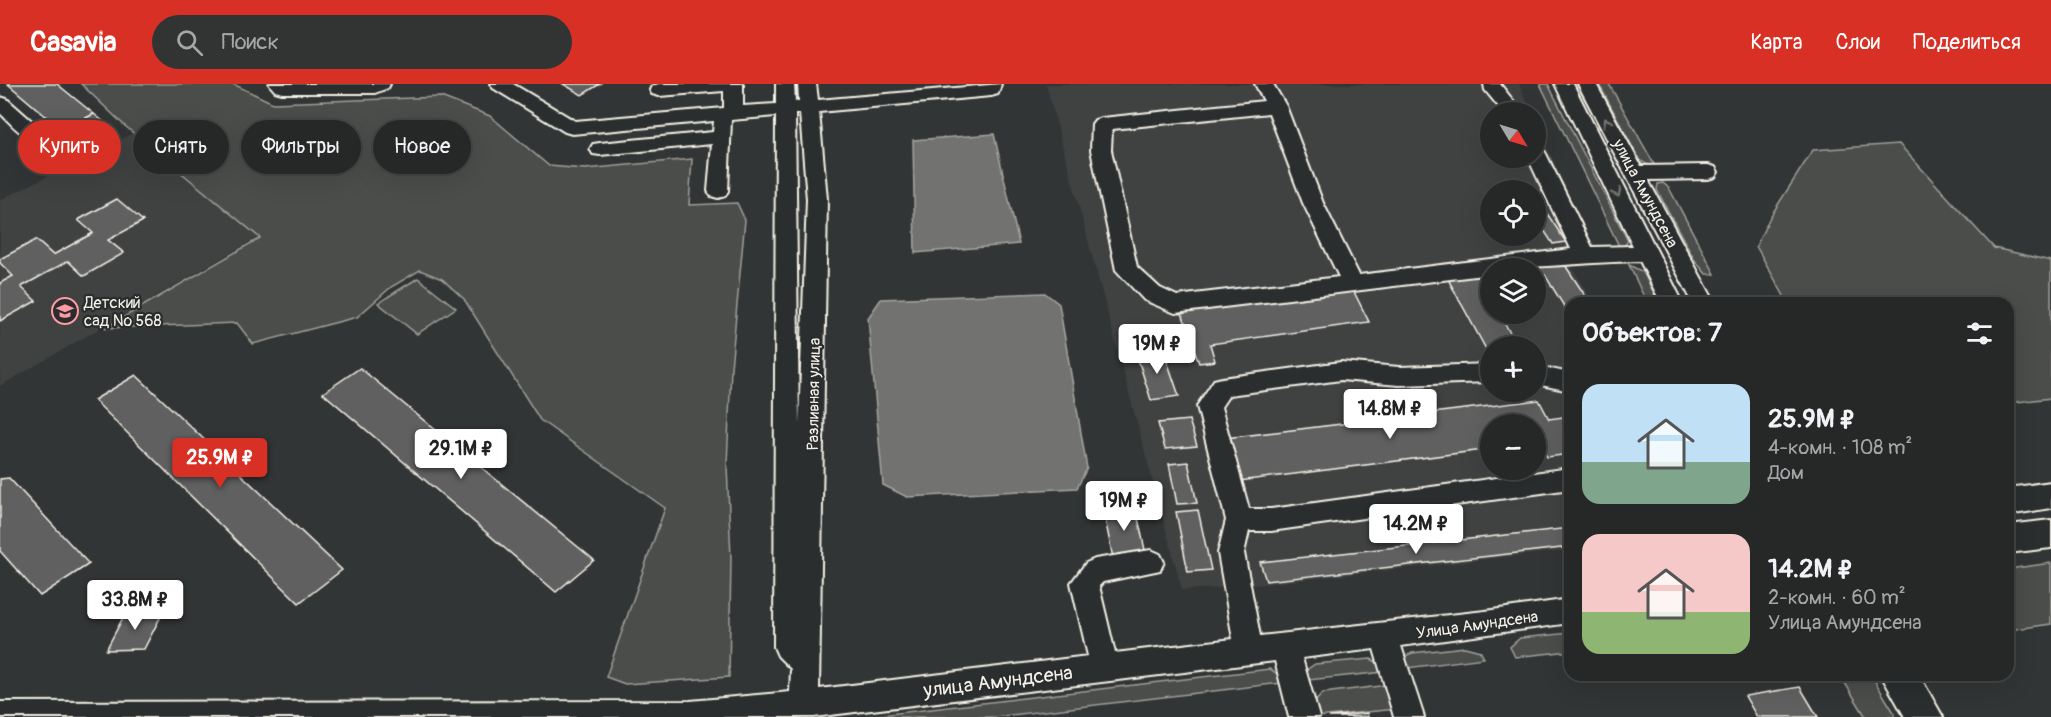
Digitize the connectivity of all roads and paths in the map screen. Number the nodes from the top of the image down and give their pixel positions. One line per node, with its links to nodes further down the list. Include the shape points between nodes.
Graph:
1 (278, 84): 9 (street)
2 (381, 84): 9 (street)
3 (500, 84): 19 (street, via 572,128)
4 (530, 84): 19 (street)
5 (993, 84): 12 (street, via 991,90)
6 (1264, 84): 16 (street)
7 (1564, 84): 26 (street, улица Амундсена, one-way to 26)
8 (1587, 84): 24 (street, улица Амундсена, one-way to 8)
9 (332, 86)
10 (1492, 86): 14 (street)
11 (659, 90): 17 (street, via 734,84)
12 (808, 94): 13 (street); 45 (street, Разливная улица, via 817,199)
13 (784, 96): 17 (street); 45 (street, via 788,647)
14 (1505, 102)
15 (0, 103): 18 (street)
16 (1276, 106): 28 (street, via 1313,203); 28 (street, via 1102,124 1101,150 1127,270 1152,294 1175,306)
17 (728, 113): 19 (street); 20 (street)
18 (19, 120)
19 (595, 126)
20 (722, 137): 21 (street); 25 (street)
21 (600, 149)
22 (1543, 168): 27 (street)
23 (1708, 172): 24 (street)
24 (1635, 173): 30 (street, улица Амундсена)
25 (718, 191)
26 (1647, 253): 27 (street); 29 (street, улица Амундсена)
27 (1585, 255): 28 (street)
28 (1353, 284)
29 (1669, 297)
30 (1701, 297)
31 (1480, 373): 37 (street, via 1399,376 1341,371 1222,387 1209,406)
32 (1546, 377): 33 (street)
33 (1564, 381)
34 (1564, 479): 37 (street, via 1271,520)
35 (2051, 495): 36 (main road)
36 (2014, 501)
37 (1239, 520): 44 (street, via 1232,553)
38 (2051, 534): 39 (main road)
39 (2014, 538)
40 (1151, 562): 46 (street, via 1095,571 1085,583)
41 (1564, 612): 42 (street, Улица Амундсена)
42 (1384, 636): 43 (street, улица Амундсена); 54 (street)
43 (1285, 647): 44 (street, улица Амундсена); 53 (street)
44 (1249, 651): 46 (street, улица Амундсена)
45 (806, 665): 48 (street, Разливная улица)
46 (1106, 667): 48 (street, улица Амундсена)
47 (1903, 681): 55 (main road)
48 (804, 705): 52 (street, улица Амундсена, via 690,715)
49 (0, 716): 50 (street, улица Амундсена)
50 (210, 716): 51 (street, улица Амундсена)
51 (293, 717): 52 (street, улица Амундсена)
52 (460, 717)
53 (1304, 717)
54 (1409, 717)
55 (1925, 717)

